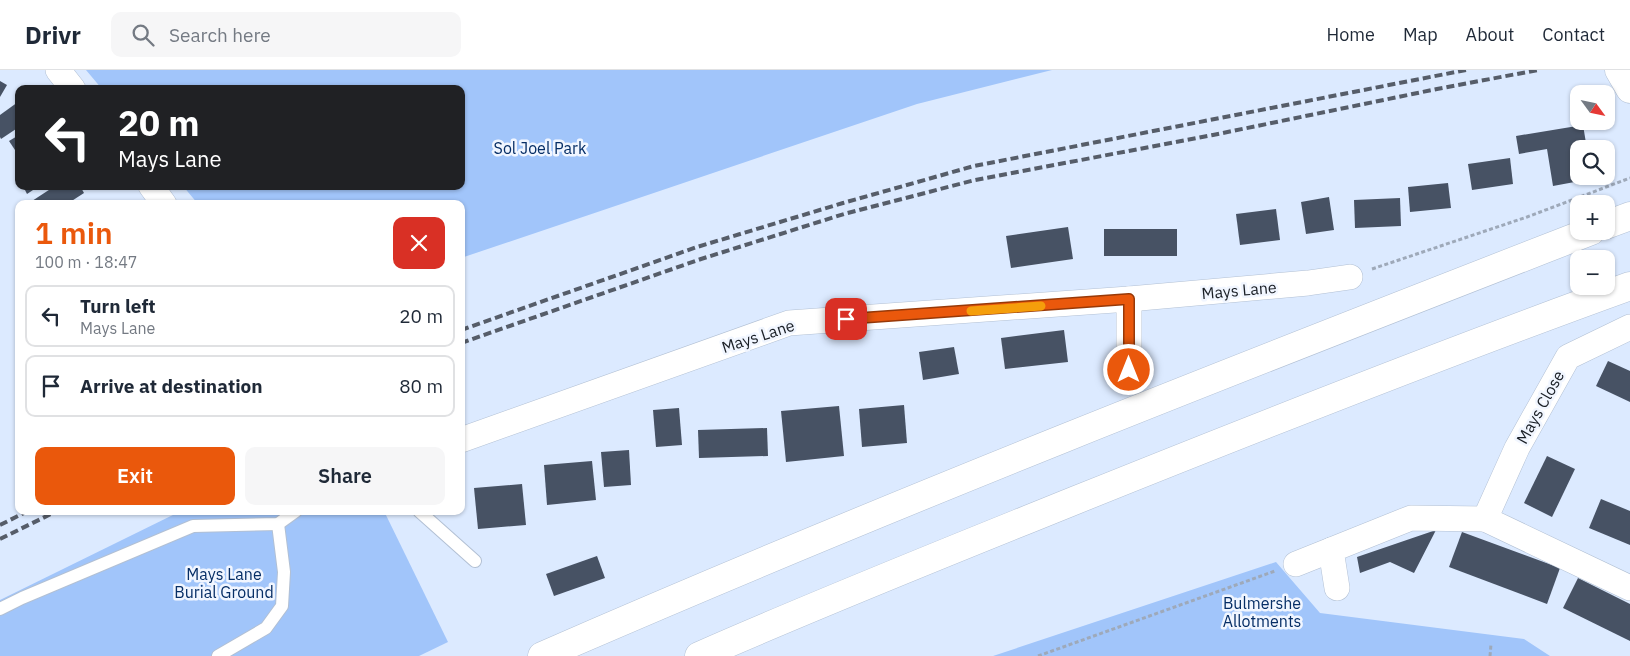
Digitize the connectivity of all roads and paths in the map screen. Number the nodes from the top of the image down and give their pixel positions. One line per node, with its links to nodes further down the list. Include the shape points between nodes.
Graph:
1 (58, 70): 3 (street)
2 (1619, 70): 4 (main road)
3 (70, 85)
4 (1630, 89)
5 (1630, 178): 9 (path)
6 (1630, 216): 7 (main road)
7 (1615, 222)
8 (1570, 239): 27 (main road, via 1065,438 768,559)
9 (1350, 277): 11 (street, Mays Lane, via 1308,284)
10 (1630, 286): 28 (main road, via 1214,445)
11 (1129, 299): 13 (street); 14 (street, Mays Lane, via 790,323)
12 (1630, 327): 17 (street, Mays Close, via 1568,357 1517,448)
13 (1129, 370)
14 (465, 439)
15 (290, 515): 18 (lane)
16 (423, 515): 20 (lane)
17 (1485, 519): 19 (street, via 1411,518); 23 (street)
18 (278, 524): 24 (lane, via 193,526); 26 (lane, via 284,572 282,606 266,628)
19 (1331, 550): 21 (street); 22 (street)
20 (475, 561)
21 (1296, 564): 29 (path)
22 (1337, 588)
23 (1630, 588)
24 (0, 609)
25 (1491, 644): 30 (path)
26 (218, 656)
27 (542, 656)
28 (699, 656)
29 (1038, 656)
30 (1490, 656)

